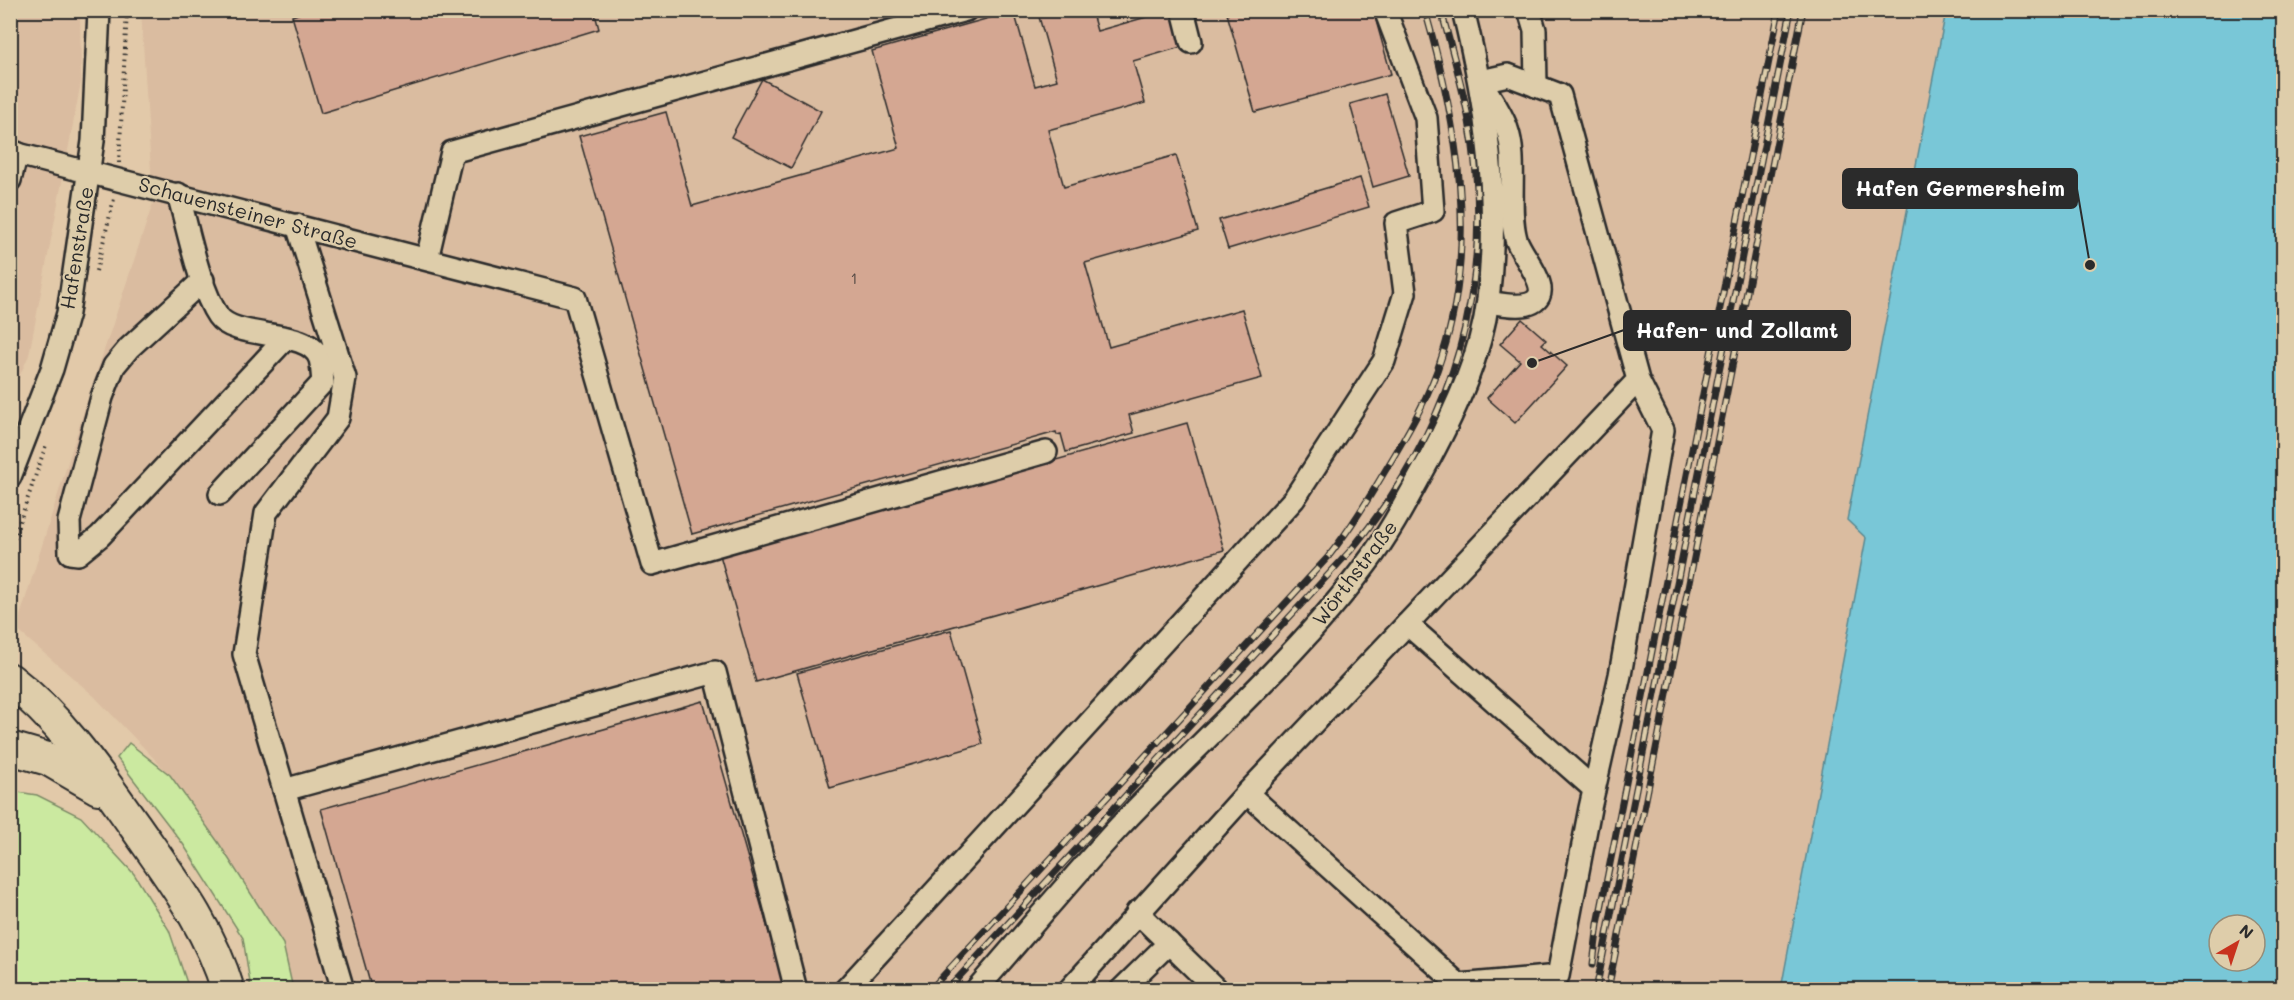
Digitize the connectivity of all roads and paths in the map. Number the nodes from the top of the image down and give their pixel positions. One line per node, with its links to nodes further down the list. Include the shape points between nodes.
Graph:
1 (99, 10): 11 (street, Hafenstraße)
2 (966, 10): 15 (street, via 452,152)
3 (1183, 10): 7 (street)
4 (1385, 10): 37 (street, via 1426,118 1433,211 1396,223 1405,293 1384,361 1294,499)
5 (1463, 10): 8 (street, Wörthstraße)
6 (1529, 10): 9 (street, via 1535,30)
7 (1191, 42)
8 (1481, 81): 9 (street, via 1508,75); 17 (street, Wörthstraße, via 1491,188); 17 (street, via 1508,130 1514,230 1520,251 1540,283 1540,294 1527,304)
9 (1536, 86): 19 (street, via 1560,95)
10 (14, 153): 11 (street, Schauensteiner Straße); 12 (street)
11 (89, 172): 13 (street, Schauensteiner Straße); 21 (street, Hafenstraße, via 68,313 52,369)
12 (10, 180)
13 (178, 194): 14 (street, Schauensteiner Straße); 16 (street)
14 (297, 225): 15 (street, Schauensteiner Straße); 29 (street, via 345,378 338,418 266,513 244,654)
15 (417, 257): 20 (street, Schauensteiner Straße, via 575,298 652,564)
16 (203, 280): 18 (street, via 219,318); 18 (street, via 114,366 69,521 70,553 78,554 100,536)
17 (1488, 302): 38 (street, Wörthstraße, via 1472,364 1451,419 1396,520 1367,564 1314,627 1119,828)
18 (286, 338): 22 (street, via 307,345 320,357 323,382)
19 (1638, 380): 23 (street); 28 (street, via 1663,430 1620,675)
20 (1046, 452)
21 (10, 477)
22 (220, 494)
23 (1407, 624): 28 (street); 30 (street)
24 (10, 680): 27 (highway, via 53,717)
25 (10, 708): 27 (highway)
26 (10, 748): 31 (highway, via 48,759)
27 (77, 750): 31 (highway)
28 (1594, 789): 30 (street, via 1558,976 1460,985)
29 (284, 790): 35 (street); 36 (street, via 716,672)
30 (1247, 792): 32 (street)
31 (114, 797): 34 (highway, via 204,930)
32 (1137, 912): 33 (street); 39 (street)
33 (1168, 943): 40 (street); 41 (street)
34 (228, 990)
35 (343, 990)
36 (796, 990)
37 (845, 990)
38 (976, 990)
39 (1069, 990)
40 (1121, 990)
41 (1216, 990)

